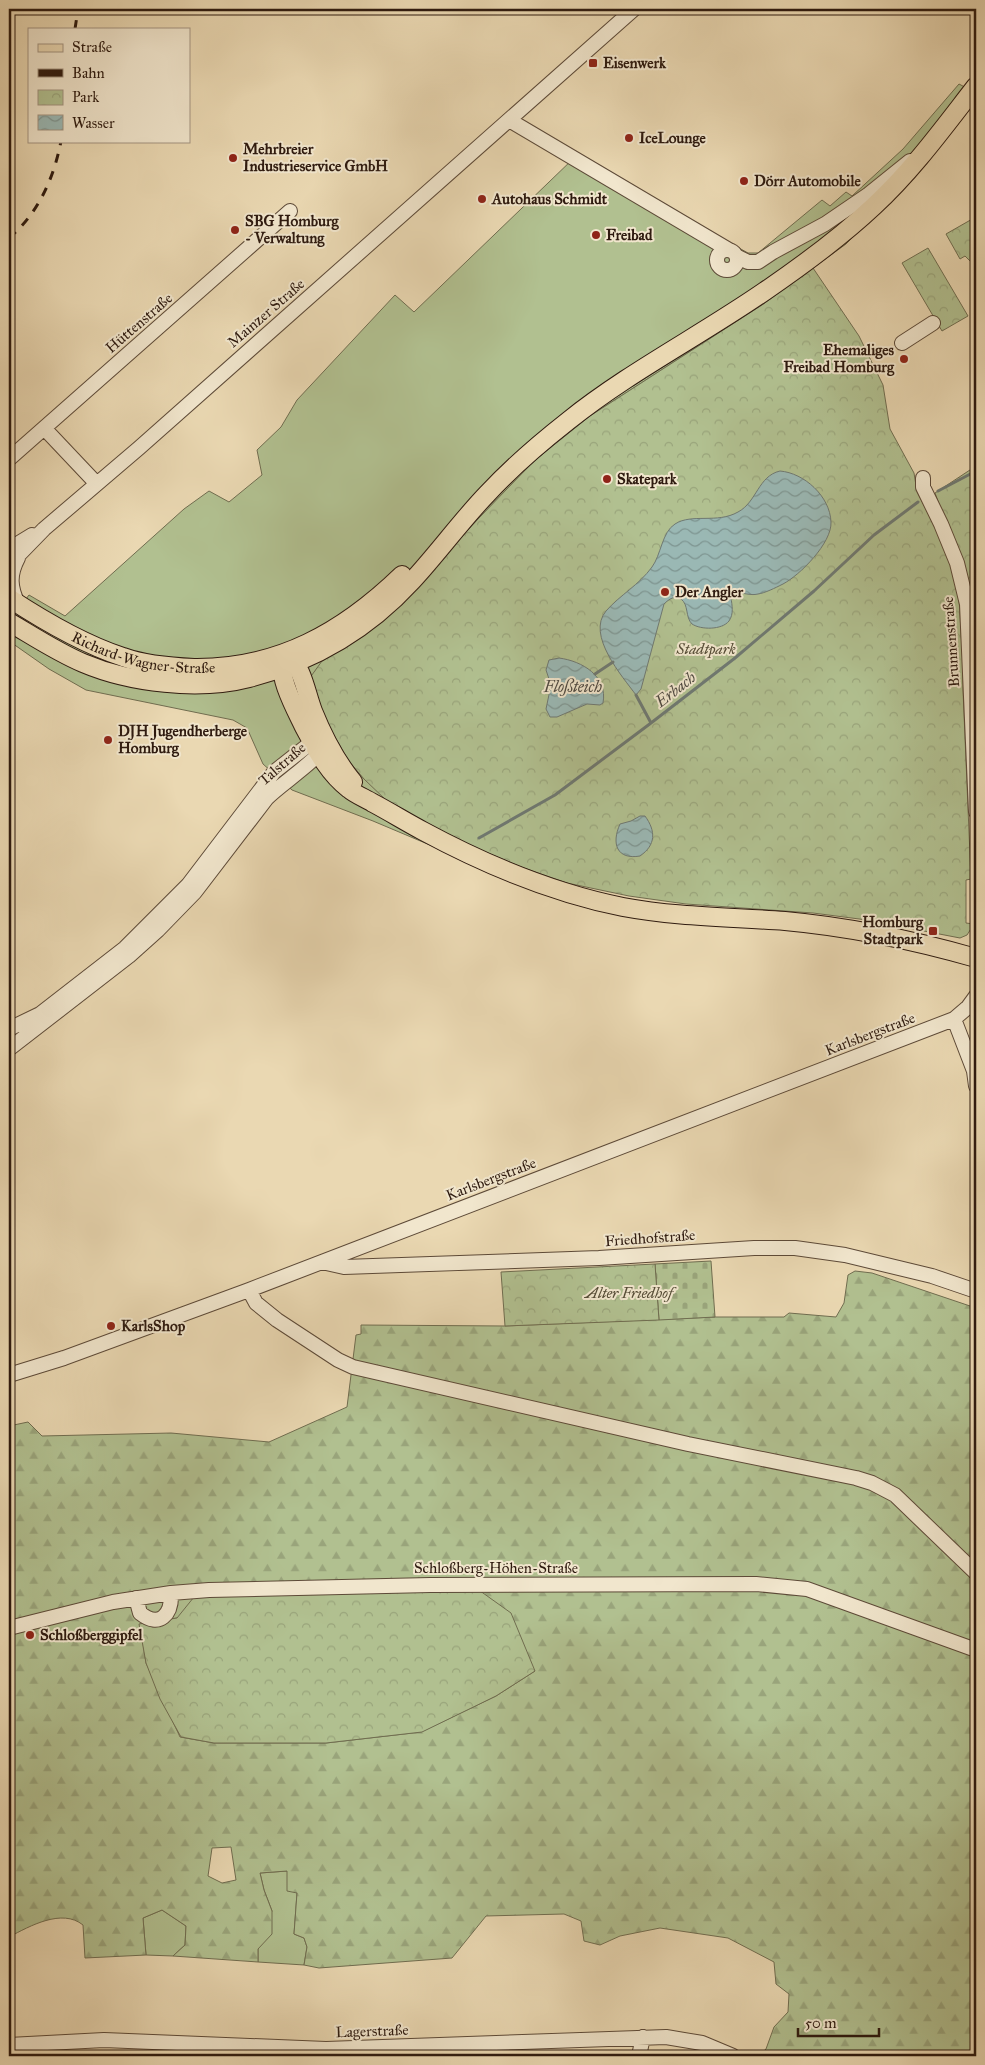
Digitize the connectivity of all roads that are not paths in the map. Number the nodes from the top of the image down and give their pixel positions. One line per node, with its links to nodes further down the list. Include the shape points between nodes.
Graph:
1 (634, 9): 3 (street, Mainzer Straße)
2 (976, 86): 4 (main road)
3 (509, 120): 6 (street); 13 (street, Mainzer Straße)
4 (924, 152): 7 (street, via 855,204 758,262 748,262); 18 (main road, via 874,207 788,276 599,398 542,442 386,590)
5 (290, 211): 10 (street, Hüttenstraße)
6 (676, 220): 7 (street); 7 (street, via 710,248 722,269 730,270 737,265)
7 (733, 253)
8 (933, 323): 9 (street)
9 (902, 343)
10 (44, 428): 11 (street, Hüttenstraße); 13 (street)
11 (9, 458)
12 (923, 478): 20 (street, Brunnenstraße, via 923,487 956,562 967,604)
13 (96, 483): 14 (street, Mainzer Straße)
14 (15, 551): 15 (street, Mainzer Straße); 16 (street, Mainzer Straße, via 10,582)
15 (9, 565)
16 (13, 601): 18 (main road, Richard-Wagner-Straße, via 90,644 124,658 150,664 230,667)
17 (9, 622): 18 (main road, Richard-Wagner-Straße, via 81,662 139,680 194,684 245,680)
18 (288, 661): 19 (main road)
19 (319, 746): 21 (main road, via 372,802 472,856 558,889 624,907 848,928 922,942); 24 (street, Talstraße, via 274,772 188,885 126,948 40,1014); 25 (street, Talstraße, via 267,798 195,892 158,930)
20 (976, 812)
21 (976, 958)
22 (976, 996): 23 (street, Karlsbergstraße)
23 (954, 1019): 26 (street, via 971,1062); 27 (street, Karlsbergstraße)
24 (9, 1029)
25 (9, 1049)
26 (976, 1086)
27 (322, 1262): 28 (street, Karlsbergstraße); 29 (street, Friedhofstraße, via 344,1267 795,1248 844,1255)
28 (249, 1290): 30 (street, Karlsbergstraße, via 64,1358); 31 (street, via 256,1303 277,1320 353,1367 872,1483 895,1495)
29 (976, 1290)
30 (9, 1374)
31 (976, 1573)
32 (171, 1592): 33 (street, Schloßberg-Höhen-Straße); 33 (street, via 171,1608 164,1617 157,1619 140,1614); 35 (street, Schloßberg-Höhen-Straße, via 413,1585 779,1585 818,1592)
33 (136, 1598): 34 (street, Schloßberg-Höhen-Straße)
34 (9, 1628)
35 (976, 1650)
36 (643, 2037): 39 (street, Lagerstraße); 40 (street); 41 (street, Lagerstraße, via 702,2043)
37 (9, 2045): 38 (street, Lagerstraße)
38 (37, 2050): 39 (street, Lagerstraße, via 104,2040)
39 (203, 2051)
40 (639, 2056)
41 (733, 2056)

